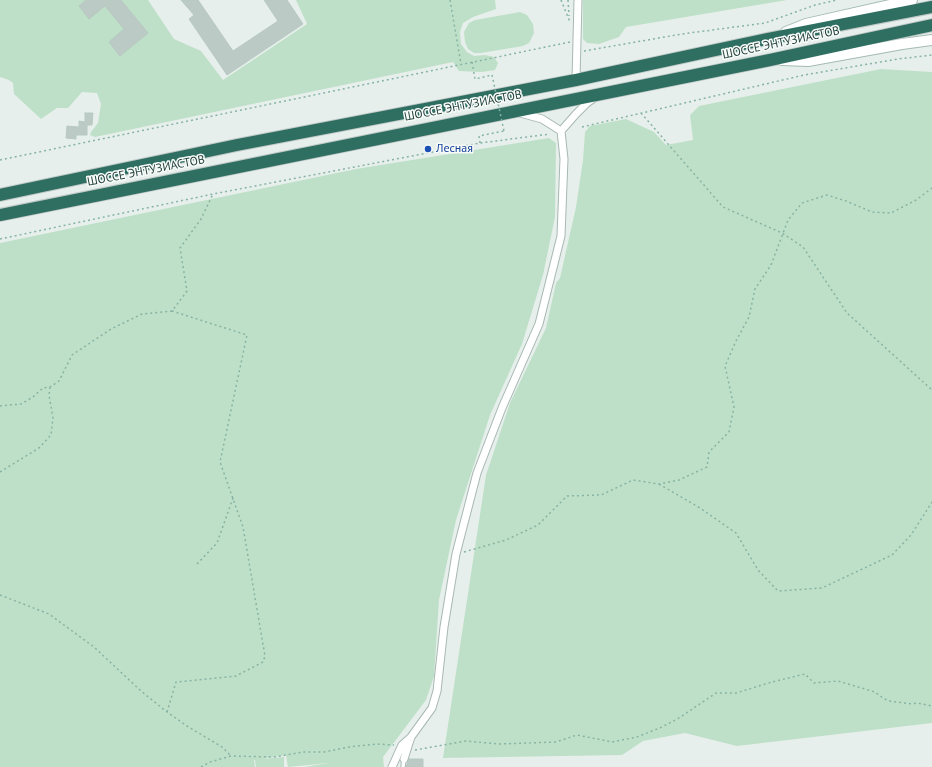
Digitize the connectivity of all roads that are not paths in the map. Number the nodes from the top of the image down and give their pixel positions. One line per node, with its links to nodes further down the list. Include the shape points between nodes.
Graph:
1 (578, 0): 8 (street)
2 (912, 0): 5 (main road, via 806,24)
3 (932, 6): 5 (highway, ШОССЕ ЭНТУЗИАСТОВ)
4 (932, 25): 7 (highway, ШОССЕ ЭНТУЗИАСТОВ)
5 (767, 39): 8 (highway, ШОССЕ ЭНТУЗИАСТОВ)
6 (932, 40): 7 (main road, via 808,61)
7 (770, 60): 9 (highway, ШОССЕ ЭНТУЗИАСТОВ)
8 (576, 80): 12 (highway, ШОССЕ ЭНТУЗИАСТОВ, via 245,144)
9 (600, 94): 10 (highway, ШОССЕ ЭНТУЗИАСТОВ); 11 (street, via 587,103)
10 (506, 112): 11 (street, via 542,118); 13 (highway, ШОССЕ ЭНТУЗИАСТОВ)
11 (561, 131): 14 (street, via 564,159 561,236 539,324 477,473 456,554 437,691 432,708)
12 (0, 195)
13 (0, 214)
14 (404, 748): 15 (street); 16 (street)
15 (404, 758): 17 (lane)
16 (392, 767)
17 (403, 767)

